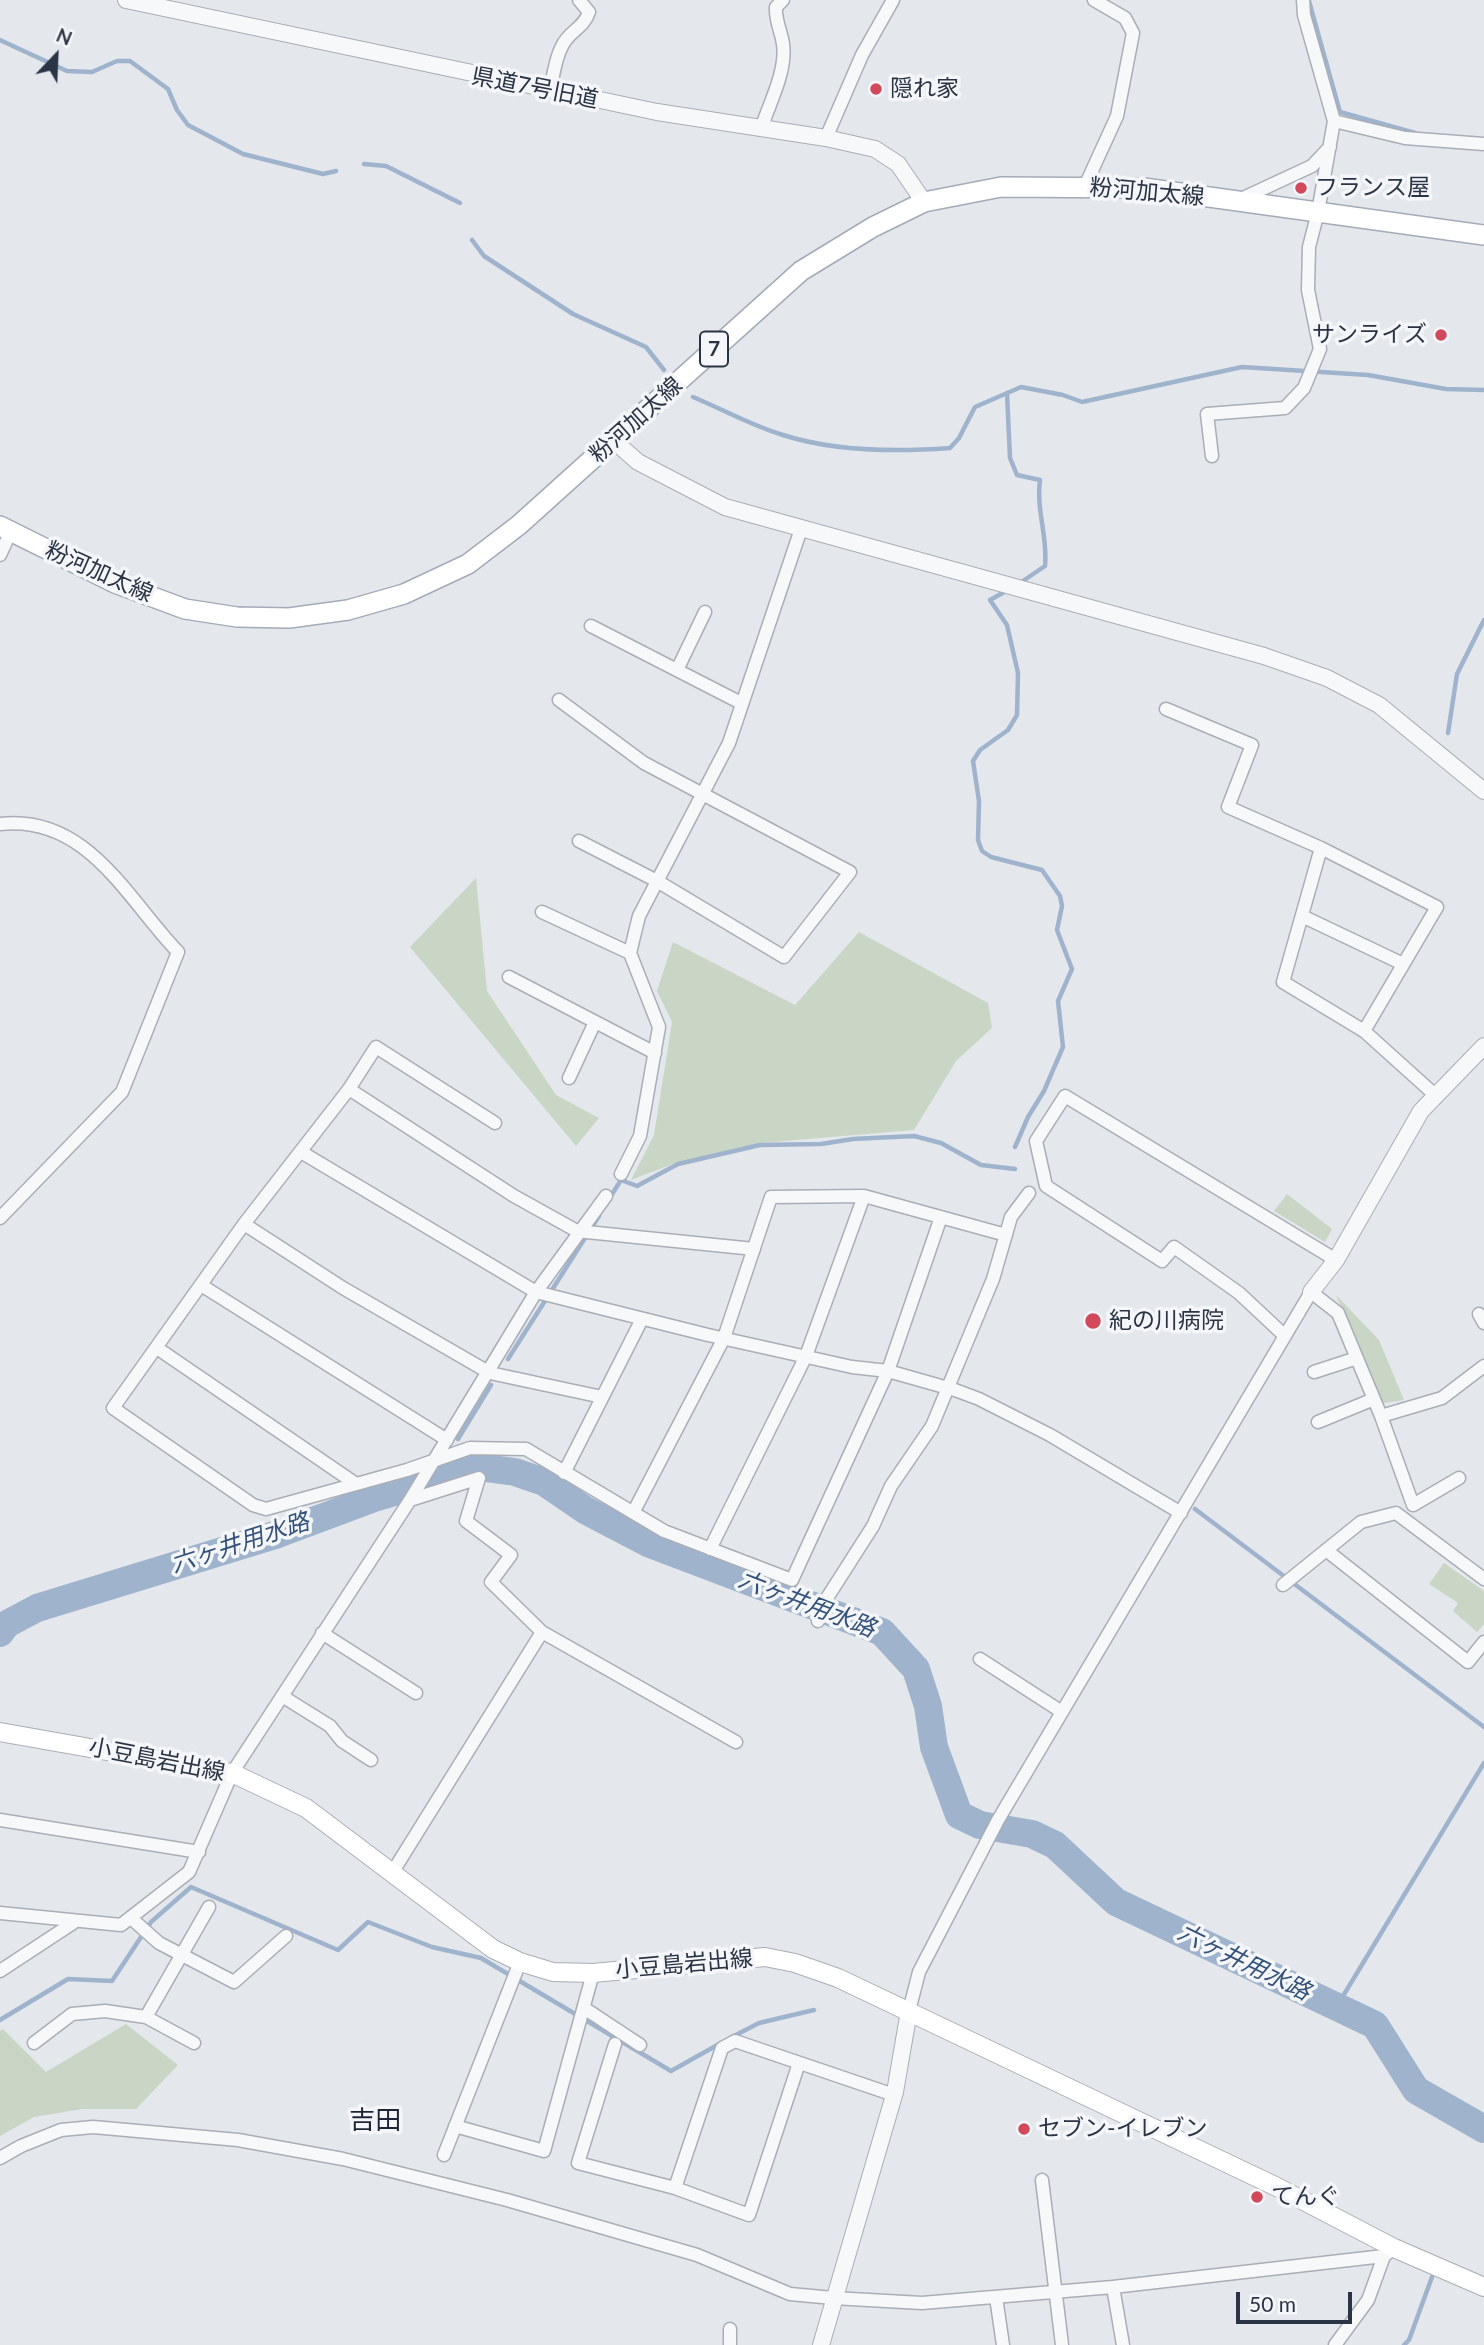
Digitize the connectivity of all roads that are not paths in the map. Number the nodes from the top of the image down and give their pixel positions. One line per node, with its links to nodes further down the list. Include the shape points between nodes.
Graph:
1 (126, 0): 7 (street, 県道7号旧道)
2 (579, 0): 7 (street, via 589,12 585,25 561,47)
3 (783, 0): 9 (street, via 776,7 775,22 783,43 782,64)
4 (893, 0): 10 (street, via 862,55)
5 (1094, 0): 13 (street, via 1125,18 1133,33 1117,116)
6 (1303, 0): 8 (street)
7 (550, 90): 9 (street, 県道7号旧道)
8 (1334, 121): 11 (street, via 1405,138); 12 (street)
9 (761, 129): 10 (street, 県道7号旧道)
10 (826, 138): 15 (street, 県道7号旧道, via 875,149 898,164)
11 (1484, 144)
12 (1331, 146): 14 (street, via 1312,166); 16 (street)
13 (1085, 186): 14 (main road, 粉河加太線 / 7, via 1144,188); 15 (main road, 粉河加太線 / 7, via 1001,187)
14 (1237, 201): 16 (main road, 粉河加太線 / 7)
15 (924, 202): 18 (main road, 粉河加太線 / 7, via 801,271)
16 (1318, 212): 17 (main road, 粉河加太線 / 7); 19 (street, via 1308,247 1308,290 1320,349 1304,388 1285,408 1207,414)
17 (1484, 235)
18 (613, 440): 20 (main road, 粉河加太線 / 7, via 519,525 468,564 404,594 348,610 289,618 185,609 115,583); 21 (street, via 638,463 679,486 724,506)
19 (1212, 456)
20 (6, 528): 22 (street)
21 (801, 529): 27 (street); 29 (street, via 1264,656 1327,678 1379,705)
22 (0, 555)
23 (705, 612): 25 (street)
24 (591, 626): 25 (street)
25 (677, 670): 27 (street)
26 (559, 701): 30 (street, via 644,763)
27 (741, 703): 30 (street, via 729,743)
28 (1166, 709): 33 (street, via 1252,745 1228,807)
29 (1484, 791)
30 (704, 792): 34 (street); 34 (street, via 850,872 784,957)
31 (0, 824): 54 (street, via 18,822 70,837 122,883 178,952 122,1092)
32 (579, 841): 34 (street)
33 (1321, 848): 36 (street); 38 (street, via 1437,907)
34 (657, 881): 37 (street, via 639,916)
35 (542, 912): 37 (street)
36 (1301, 916): 38 (street); 41 (street, via 1283,982)
37 (630, 953): 43 (street, via 659,1027)
38 (1403, 964): 41 (street)
39 (509, 977): 40 (street)
40 (595, 1022): 43 (street); 44 (street)
41 (1364, 1031): 46 (street)
42 (1484, 1046): 46 (street)
43 (655, 1054): 49 (street, via 640,1136)
44 (569, 1077)
45 (349, 1089): 47 (street, via 376,1047); 48 (street); 56 (street, via 514,1196)
46 (1434, 1094): 59 (street)
47 (495, 1123)
48 (301, 1152): 55 (street); 61 (street)
49 (621, 1174)
50 (1029, 1193): 57 (street, via 1011,1217)
51 (606, 1196): 56 (street)
52 (864, 1196): 53 (street); 58 (street, via 771,1197); 67 (street)
53 (941, 1217): 57 (street); 70 (street)
54 (0, 1218)
55 (244, 1224): 60 (street); 72 (street)
56 (578, 1231): 58 (street); 61 (street)
57 (1006, 1235): 73 (street, via 993,1279)
58 (754, 1249): 65 (street)
59 (1336, 1260): 62 (street); 64 (street, via 1065,1096 1036,1141 1046,1186 1162,1261 1174,1247 1239,1293)
60 (201, 1285): 66 (street); 78 (street)
61 (536, 1292): 63 (street); 72 (street)
62 (1311, 1292): 64 (street); 68 (street, via 1338,1312)
63 (642, 1319): 65 (street); 74 (street)
64 (1285, 1336): 85 (street)
65 (724, 1338): 67 (street); 84 (street)
66 (156, 1348): 82 (street); 82 (street, via 113,1408 253,1505 266,1509)
67 (806, 1356): 70 (street); 86 (street)
68 (1357, 1358): 71 (street); 75 (street)
69 (1484, 1366): 76 (street, via 1441,1398)
70 (888, 1371): 73 (street); 86 (street, via 793,1580)
71 (1314, 1372)
72 (490, 1373): 74 (street); 78 (street)
73 (946, 1387): 85 (street, via 1050,1435); 90 (street, via 932,1426 891,1486)
74 (602, 1397): 80 (street)
75 (1374, 1399): 76 (street); 77 (street)
76 (1381, 1416): 81 (street, via 1413,1505)
77 (1318, 1422)
78 (447, 1440): 79 (street)
79 (432, 1462): 80 (street, via 471,1448 505,1447 526,1449); 82 (street); 83 (street)
80 (564, 1474): 84 (street)
81 (1459, 1478)
82 (356, 1484)
83 (410, 1500): 91 (street, via 480,1478 466,1521 511,1555 491,1582); 92 (street)
84 (634, 1511): 86 (street, via 664,1531)
85 (1181, 1513): 97 (street)
86 (710, 1549)
87 (1326, 1550): 88 (street, via 1361,1522 1396,1513); 89 (street); 93 (street, via 1468,1662)
88 (1484, 1580)
89 (1283, 1586)
90 (818, 1621)
91 (542, 1632): 99 (street); 104 (street)
92 (322, 1633): 95 (street); 96 (street)
93 (1484, 1642)
94 (980, 1659): 97 (street)
95 (416, 1693)
96 (282, 1696): 100 (street, via 330,1726 342,1741); 101 (street)
97 (1062, 1712): 114 (street, via 998,1820 919,1972)
98 (0, 1732): 101 (main road, 小豆島岩出線)
99 (736, 1742)
100 (371, 1760)
101 (232, 1773): 103 (street); 104 (main road, 小豆島岩出線, via 306,1808)
102 (0, 1820): 103 (street)
103 (199, 1852): 108 (street, via 189,1872)
104 (392, 1873): 111 (main road, 小豆島岩出線)
105 (209, 1907): 110 (street)
106 (0, 1913): 107 (street)
107 (73, 1923): 108 (street); 112 (street)
108 (141, 1927): 110 (street)
109 (286, 1936): 110 (street, via 234,1983)
110 (182, 1955): 116 (street)
111 (518, 1967): 113 (main road, 小豆島岩出線); 123 (street)
112 (0, 1971)
113 (593, 1973): 114 (main road, 小豆島岩出線, via 765,1957 838,1978); 115 (street)
114 (909, 2011): 122 (street); 128 (main road, 小豆島岩出線, via 1277,2188)
115 (581, 2016): 120 (street); 123 (street, via 544,2151)
116 (146, 2017): 117 (street, via 105,2011 72,2014); 118 (street)
117 (34, 2043)
118 (194, 2043)
119 (615, 2044): 127 (street, via 578,2163)
120 (640, 2045)
121 (799, 2063): 122 (street); 127 (street, via 735,2041 722,2048); 127 (street, via 749,2215)
122 (894, 2095): 133 (street)
123 (455, 2126): 124 (street)
124 (444, 2155)
125 (0, 2158): 133 (street, via 61,2130 93,2127 238,2140 343,2159 507,2200 697,2255 790,2294)
126 (1042, 2180): 131 (street)
127 (675, 2189)
128 (1389, 2252): 129 (street); 130 (main road, 小豆島岩出線); 140 (street, via 1368,2300)
129 (1113, 2287): 131 (street); 139 (street)
130 (1484, 2287)
131 (1053, 2292): 132 (street); 138 (street)
132 (996, 2297): 133 (street, via 922,2303); 137 (street)
133 (832, 2298): 136 (street)
134 (730, 2329): 135 (street)
135 (730, 2345)
136 (821, 2345)
137 (1003, 2345)
138 (1062, 2345)
139 (1123, 2345)
140 (1335, 2345)

